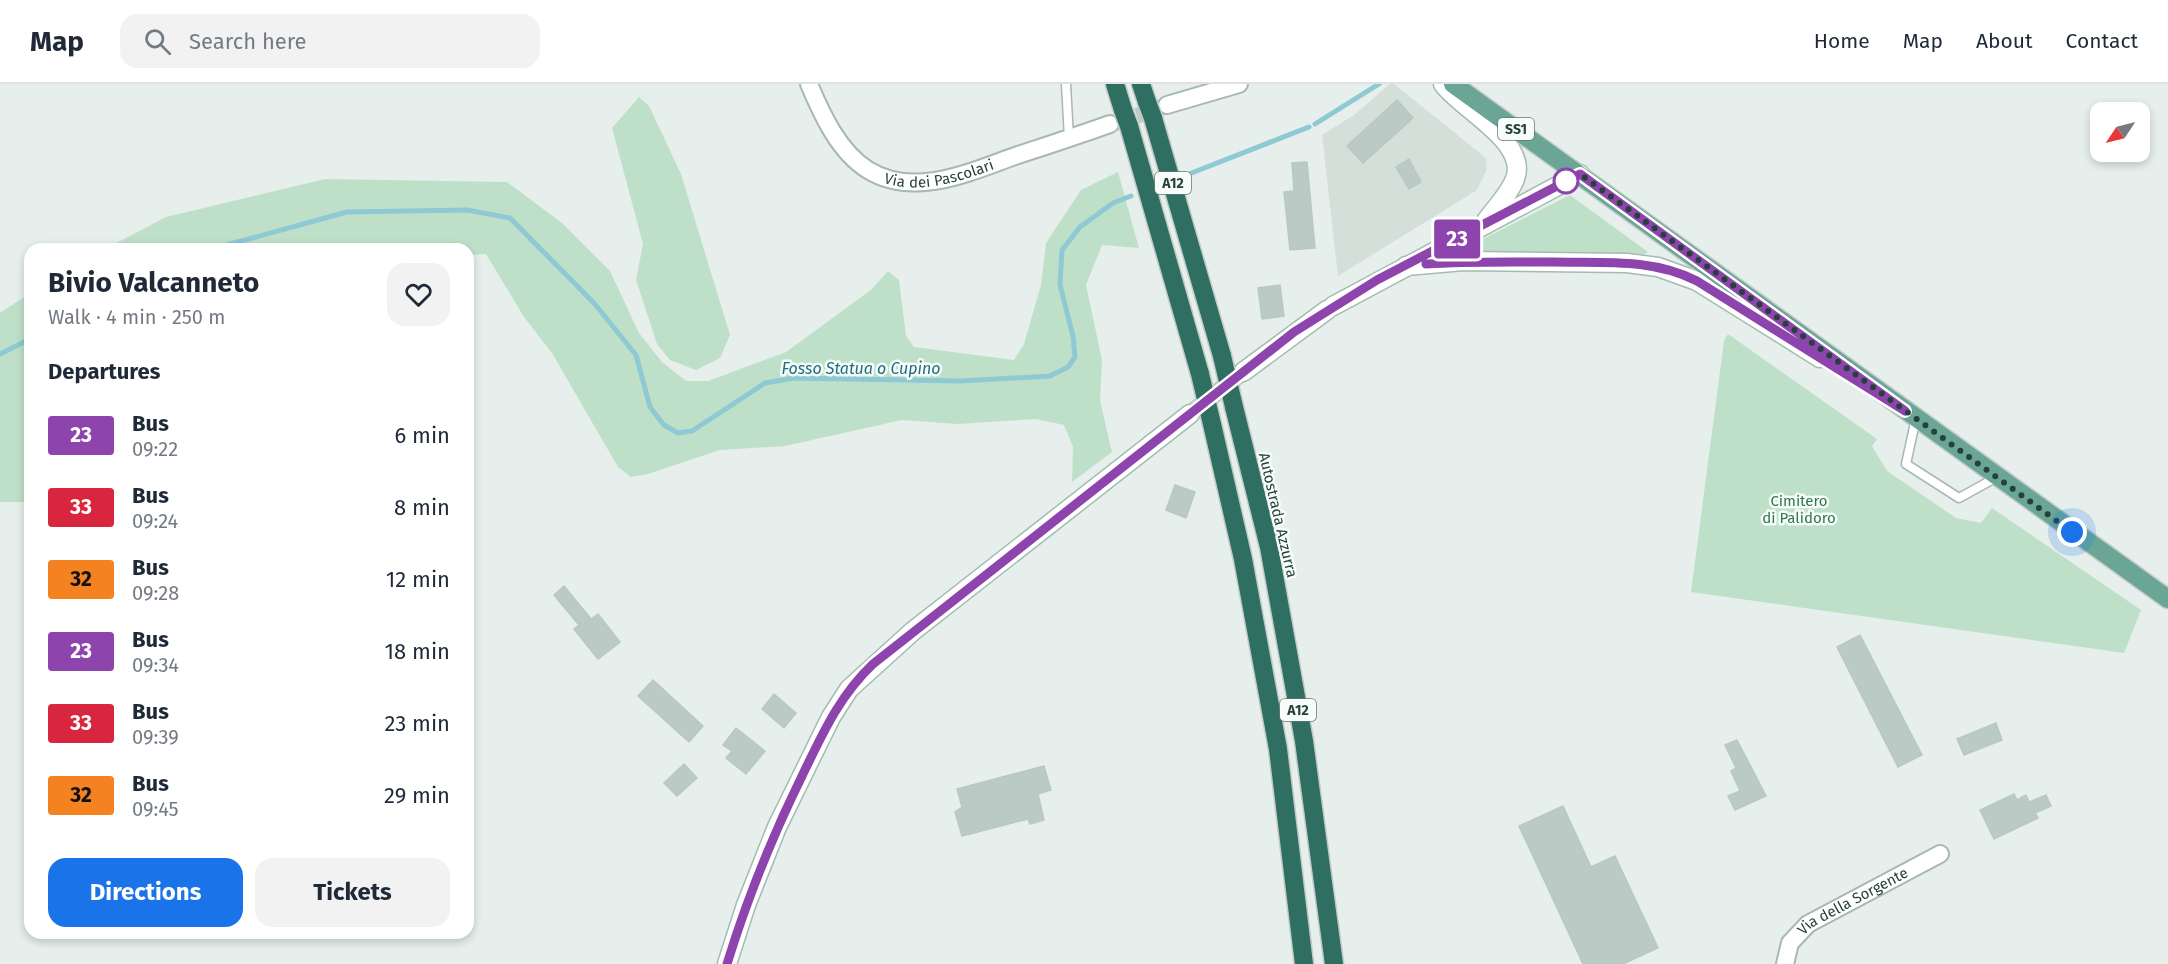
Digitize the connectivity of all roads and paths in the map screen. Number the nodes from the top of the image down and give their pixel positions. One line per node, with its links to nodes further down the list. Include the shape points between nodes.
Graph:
1 (809, 84): 10 (street, Via dei Pascolari, via 833,132 851,156 871,172 895,180 923,182 952,177)
2 (1066, 84): 10 (lane)
3 (1115, 84): 21 (highway, A12, bridge, via 1200,374 1243,559 1278,749)
4 (1142, 84): 22 (highway, Autostrada Azzurra / A12, bridge, via 1222,356 1275,581 1304,741)
5 (1239, 84): 8 (street)
6 (1443, 84): 12 (main road, via 1464,108 1502,137 1516,162 1513,184)
7 (1453, 84): 11 (main road, SS1)
8 (1167, 105)
9 (1110, 124): 10 (street, Via dei Pascolari)
10 (1068, 138)
11 (1580, 174): 12 (main road); 16 (main road, SS1)
12 (1483, 225): 13 (main road)
13 (1406, 266): 14 (main road, via 1330,308); 16 (main road, via 1464,261 1627,263 1675,271)
14 (1243, 372)
15 (1190, 414): 20 (main road, via 913,631 856,681 831,717 777,827)
16 (1911, 415): 17 (main road, SS1); 17 (lane, via 1906,464 1959,498)
17 (1997, 477): 18 (main road, SS1)
18 (2168, 599)
19 (1940, 854): 23 (street, Via della Sorgente, via 1808,924 1790,943)
20 (727, 964)
21 (1304, 964)
22 (1334, 964)
23 (1785, 964)

